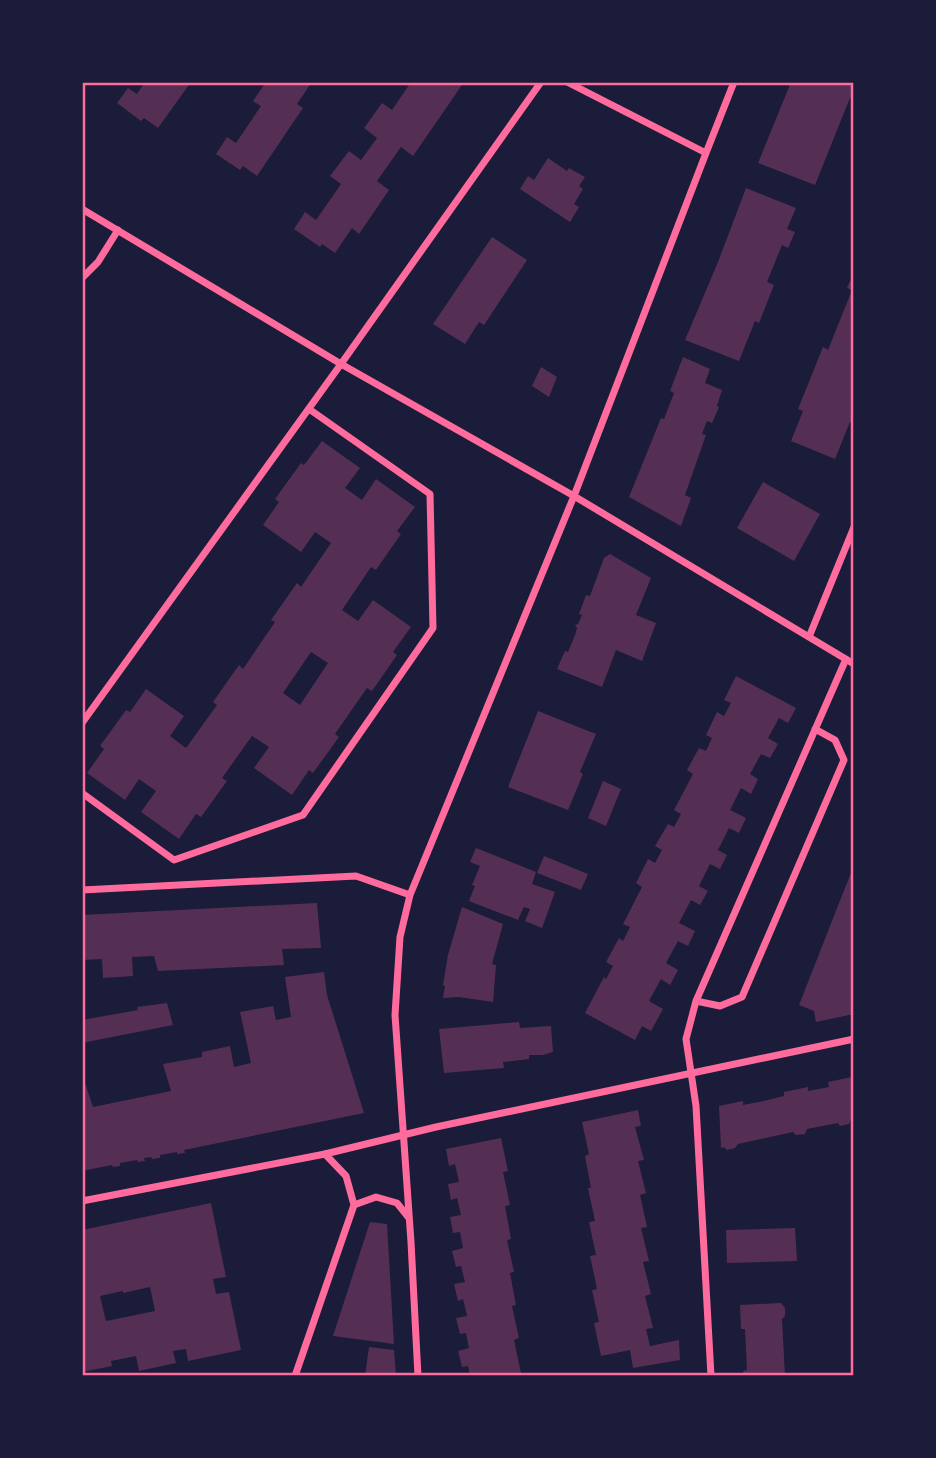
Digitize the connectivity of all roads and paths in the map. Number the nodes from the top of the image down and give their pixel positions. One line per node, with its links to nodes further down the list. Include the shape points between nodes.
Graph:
1 (541, 82): 8 (street)
2 (567, 82): 4 (street)
3 (734, 82): 4 (street)
4 (706, 153): 10 (street)
5 (82, 209): 6 (street)
6 (118, 230): 7 (street); 8 (street)
7 (82, 278)
8 (341, 364): 9 (street); 10 (street)
9 (309, 409): 15 (street); 17 (street, via 430,494 433,628 303,815 174,860)
10 (574, 496): 12 (street); 19 (street)
11 (854, 527): 12 (street)
12 (808, 637): 13 (street)
13 (846, 659): 14 (street); 16 (street)
14 (854, 664)
15 (82, 723)
16 (815, 729): 20 (street); 20 (street, via 835,740 844,760 742,997 720,1006)
17 (82, 793)
18 (82, 890): 19 (street, via 356,876)
19 (410, 895): 23 (street, via 400,937 395,1015)
20 (696, 1001): 22 (street, via 686,1039)
21 (854, 1039): 22 (street)
22 (692, 1073): 23 (street); 30 (street)
23 (403, 1135): 24 (street); 27 (street)
24 (325, 1154): 25 (street); 26 (street, via 346,1176)
25 (82, 1201)
26 (354, 1205): 27 (street, via 376,1197 397,1203); 28 (street)
27 (409, 1218): 29 (street)
28 (295, 1376)
29 (418, 1376)
30 (711, 1376)

